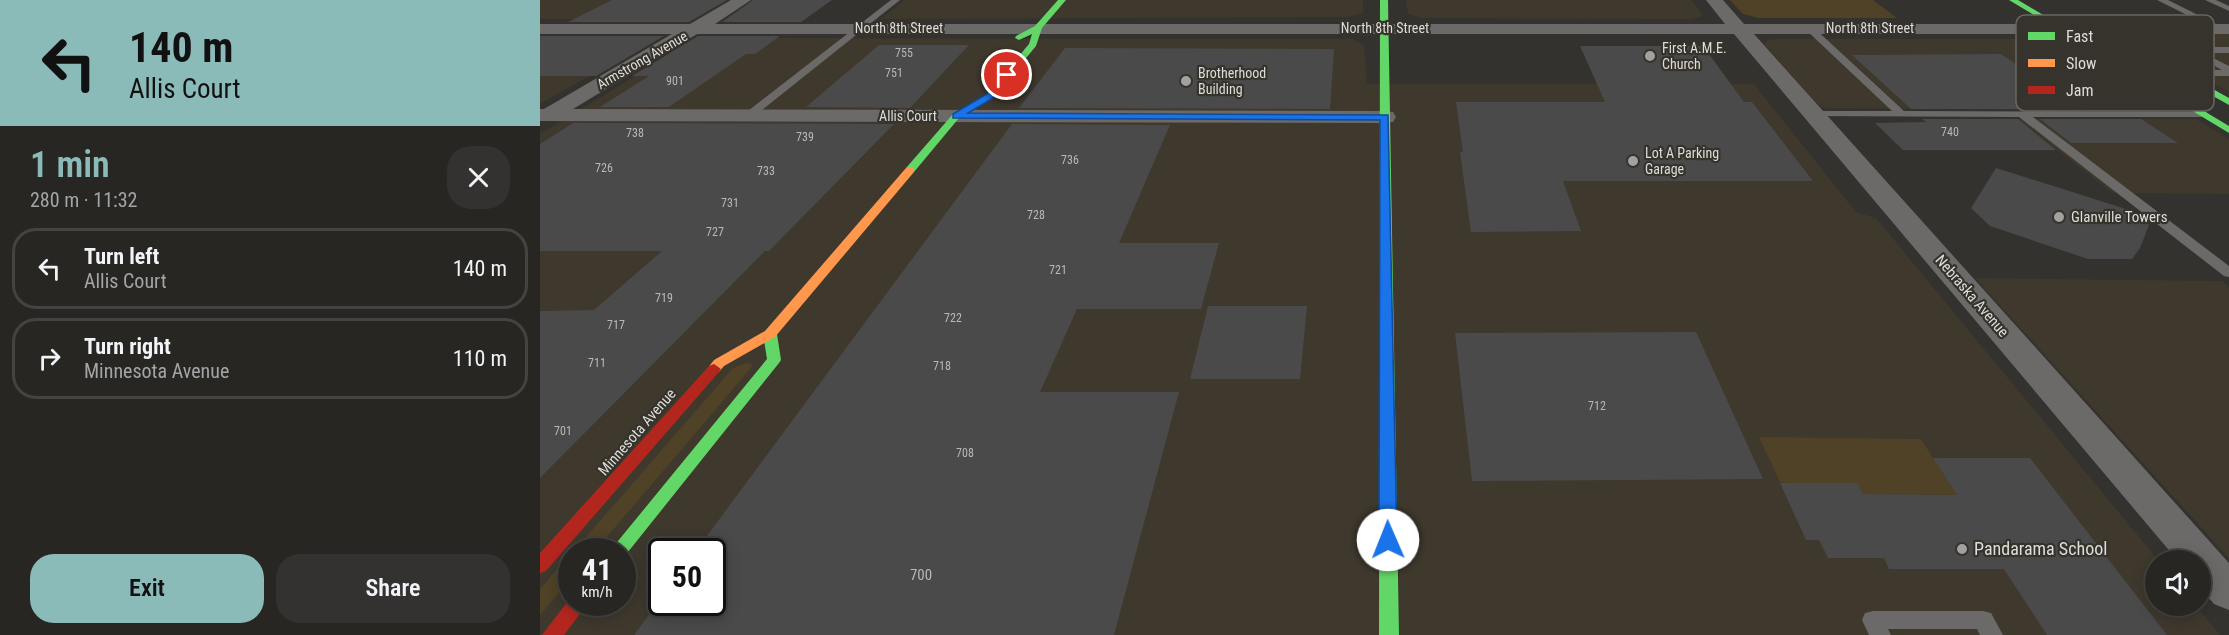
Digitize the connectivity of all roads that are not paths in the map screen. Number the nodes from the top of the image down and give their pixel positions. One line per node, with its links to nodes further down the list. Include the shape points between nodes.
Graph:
1 (743, 0): 18 (street, Armstrong Avenue)
2 (896, 0): 12 (lane)
3 (1062, 0): 13 (main road, Minnesota Avenue)
4 (1384, 0): 14 (main road)
5 (1714, 0): 15 (street, Nebraska Avenue)
6 (2013, 0): 10 (main road)
7 (2161, 0): 11 (lane)
8 (2208, 0): 9 (lane)
9 (2229, 9)
10 (2038, 15)
11 (2195, 15)
12 (860, 28): 13 (street, North 8th Street); 18 (street, North 8th Street); 32 (lane)
13 (1038, 28): 14 (street, North 8th Street); 20 (main road, Minnesota Avenue); 33 (main road, Minnesota Avenue, via 1032,44 990,96)
14 (1384, 28): 15 (street, North 8th Street); 35 (main road)
15 (1737, 28): 16 (street, North 8th Street); 28 (street, Nebraska Avenue)
16 (1809, 28): 19 (street, North 8th Street); 29 (lane)
17 (540, 29): 18 (street, North 8th Street)
18 (696, 29): 34 (street, Armstrong Avenue)
19 (2014, 29)
20 (1006, 44)
21 (2214, 63): 22 (lane)
22 (2229, 71): 23 (lane)
23 (2214, 72)
24 (2214, 93): 26 (main road)
25 (961, 95): 33 (main road, Minnesota Avenue)
26 (2229, 102)
27 (2198, 111): 31 (main road)
28 (1815, 114): 29 (lane); 41 (street, Nebraska Avenue)
29 (1901, 114): 30 (lane)
30 (2022, 114): 31 (lane); 37 (lane)
31 (2203, 114): 36 (main road)
32 (748, 116): 33 (street, Allis Court); 34 (street, Allis Court)
33 (956, 116): 35 (street, Allis Court); 38 (main road, Minnesota Avenue)
34 (543, 117)
35 (1385, 117): 44 (main road)
36 (2229, 130)
37 (2229, 273)
38 (770, 334): 39 (main road, via 774,360); 40 (main road, Minnesota Avenue, via 718,363)
39 (629, 538)
40 (540, 566)
41 (2229, 592)
42 (567, 616): 43 (main road)
43 (552, 635)
44 (1389, 635)
45 (1880, 635): 46 (lane, via 1873,620 1983,620)
46 (1992, 635)

